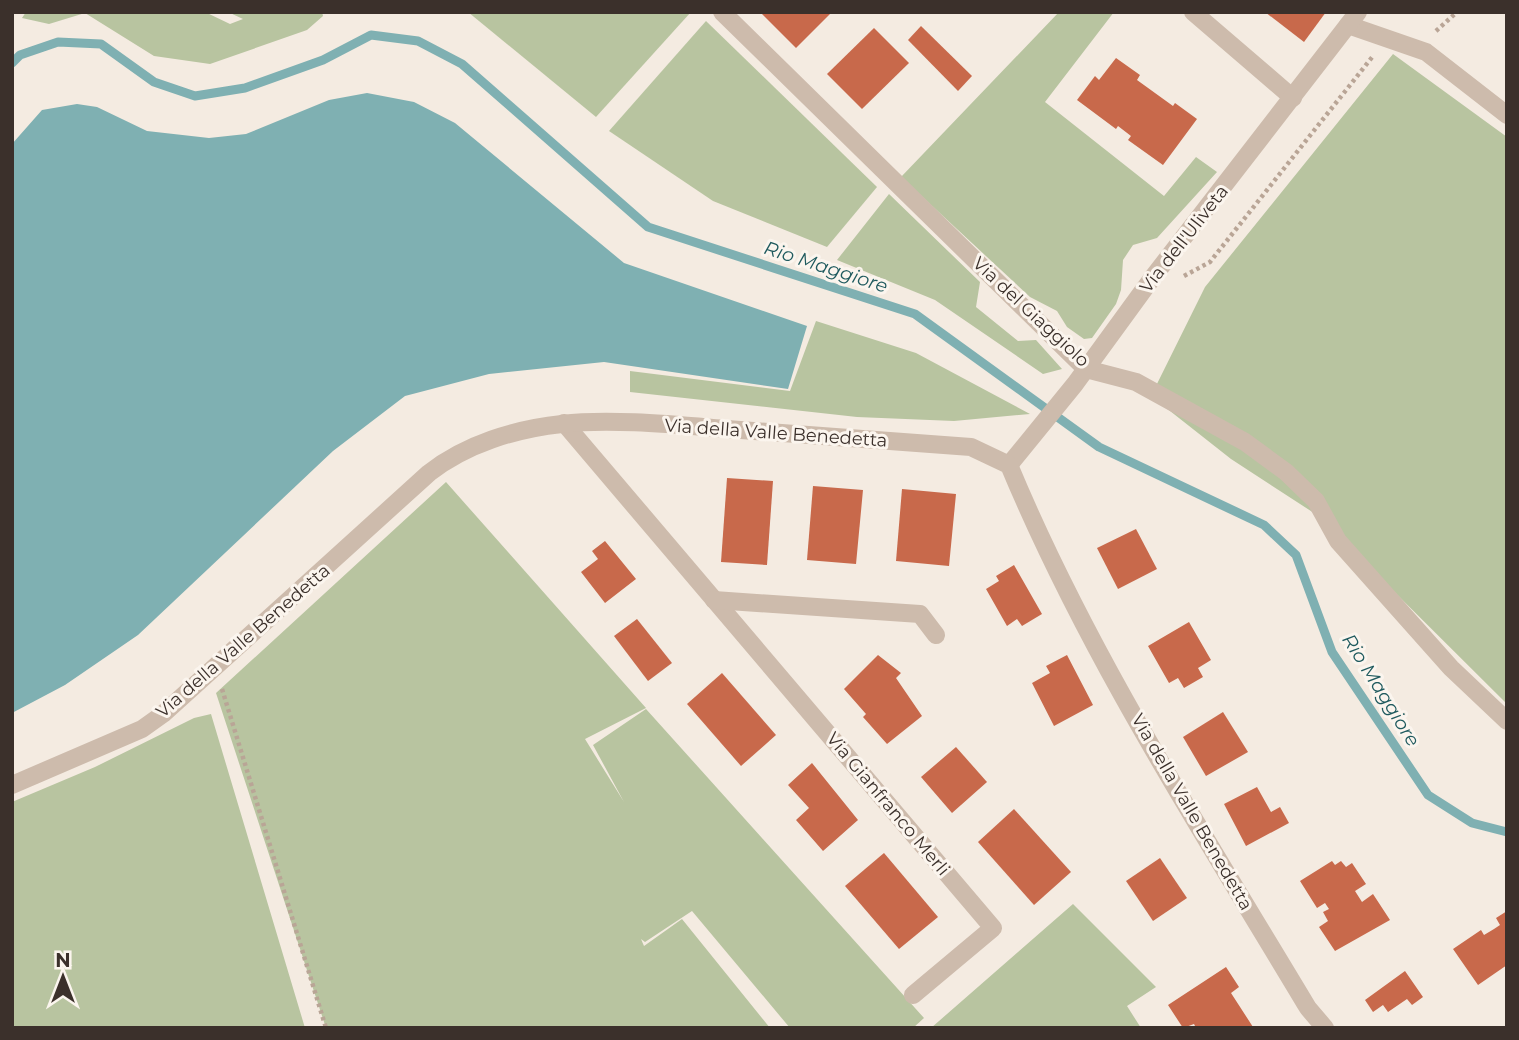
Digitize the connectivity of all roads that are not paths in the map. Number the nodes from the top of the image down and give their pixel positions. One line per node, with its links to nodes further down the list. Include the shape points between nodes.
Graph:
1 (723, 12): 6 (street, Via del Giaggiolo)
2 (1193, 12): 4 (street)
3 (1353, 19): 4 (street, Via dell'Uliveta); 5 (street, via 1426,51)
4 (1293, 98): 6 (street, Via dell'Uliveta)
5 (1507, 115)
6 (1086, 369): 8 (street, Via dell'Uliveta); 11 (street, Via del Giaggiolo, via 1136,382 1245,442 1286,472 1316,501 1338,541 1451,668)
7 (564, 423): 8 (street, Via della Valle Benedetta, via 675,425 971,447); 9 (street, Via Gianfranco Merli); 12 (street, Via della Valle Benedetta, via 504,436 446,459 216,668 142,729)
8 (1009, 465): 14 (street, Via della Valle Benedetta, via 1038,534 1095,643 1301,996)
9 (714, 600): 10 (street, via 920,614); 13 (street, Via Gianfranco Merli, via 993,928)
10 (936, 635)
11 (1507, 721)
12 (12, 785)
13 (913, 995)
14 (1325, 1028)

